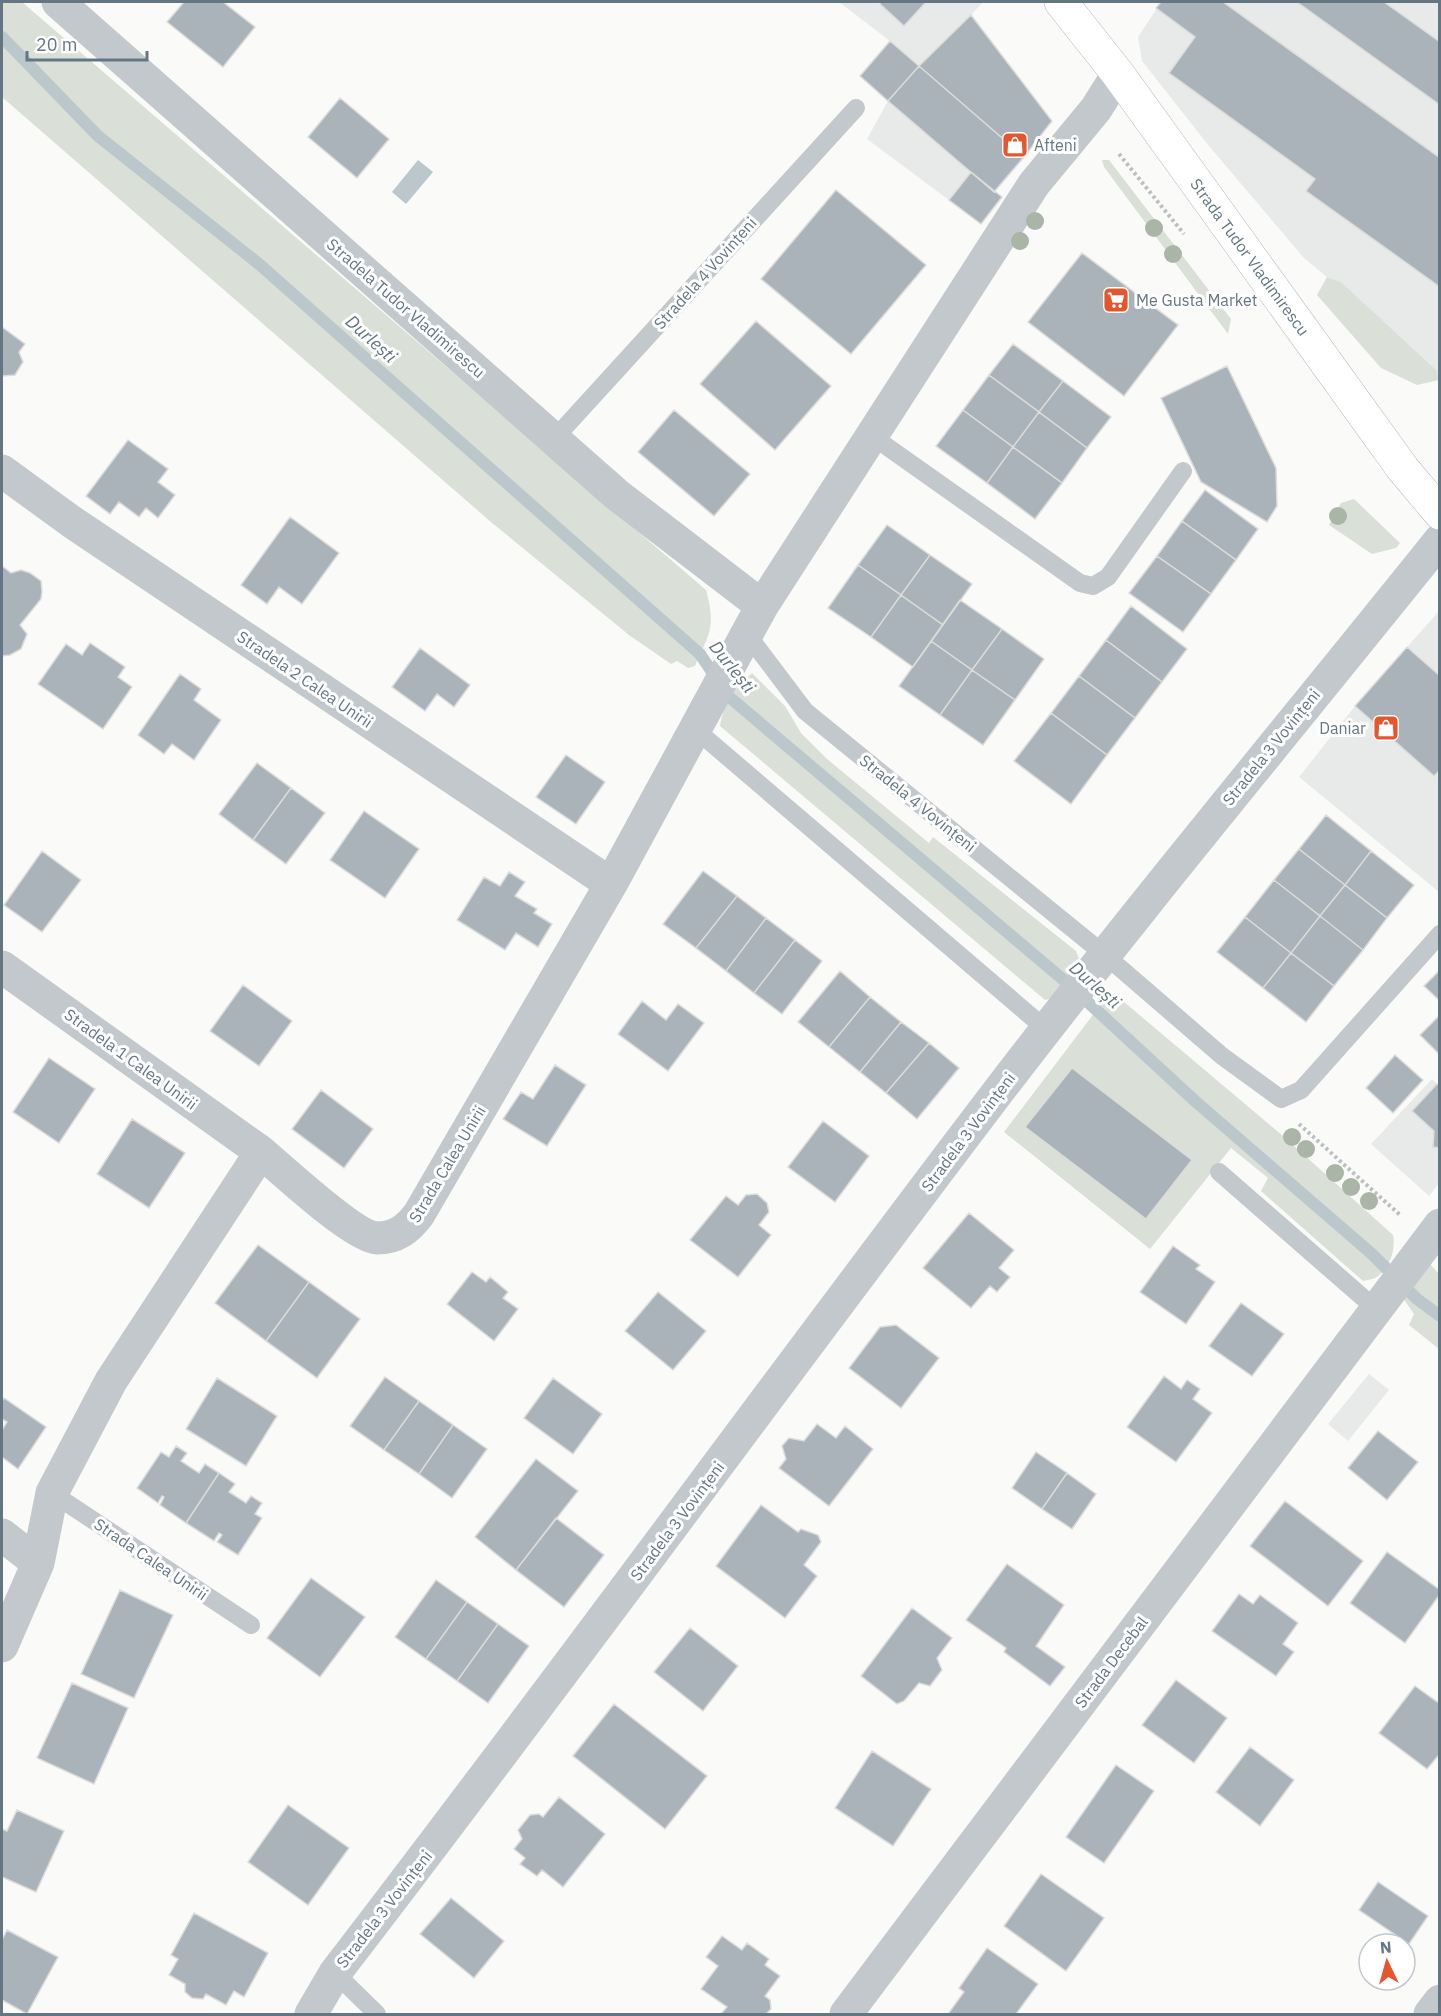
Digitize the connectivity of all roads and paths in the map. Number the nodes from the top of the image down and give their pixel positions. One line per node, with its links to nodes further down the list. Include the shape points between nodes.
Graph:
1 (58, 2): 6 (street, Stradela Tudor Vladimirescu)
2 (1061, 2): 3 (main road, Strada Tudor Vladimirescu)
3 (1118, 74): 5 (street, via 1096,109 1034,184); 9 (main road, Strada Tudor Vladimirescu, via 1403,469)
4 (856, 108): 6 (lane, Stradela 4 Vovințeni)
5 (872, 436): 8 (lane, via 1080,583 1093,586 1108,577); 11 (street)
6 (554, 439): 11 (street, Stradela Tudor Vladimirescu, via 616,494)
7 (2, 471): 13 (street, Stradela 2 Calea Unirii)
8 (1183, 471)
9 (1440, 513)
10 (1440, 540): 15 (street, Stradela 3 Vovințeni)
11 (747, 633): 12 (street, Strada Calea Unirii); 15 (lane, Stradela 4 Vovințeni, via 805,711)
12 (695, 729): 13 (street, Strada Calea Unirii); 17 (lane)
13 (611, 884): 19 (street, Strada Calea Unirii, via 410,1226 395,1235 374,1238 347,1223)
14 (1440, 934): 18 (lane, via 1301,1090)
15 (1099, 963): 17 (street, Stradela 3 Vovințeni); 18 (lane)
16 (2, 967): 19 (street, Stradela 1 Calea Unirii)
17 (1053, 1022): 28 (street, Stradela 3 Vovințeni)
18 (1281, 1099): 21 (path, via 1303,1130)
19 (261, 1152): 23 (street, via 111,1382)
20 (1219, 1172): 22 (lane)
21 (1428, 1241): 22 (street, Strada Decebal)
22 (1379, 1305): 32 (street, Strada Decebal)
23 (52, 1492): 25 (street); 26 (lane, Strada Calea Unirii)
24 (2, 1535): 25 (street)
25 (38, 1563): 27 (street)
26 (251, 1625)
27 (2, 1646)
28 (335, 1973): 30 (street, Stradela 3 Vovințeni); 31 (lane)
29 (1440, 2001): 33 (street)
30 (311, 2014)
31 (377, 2014)
32 (846, 2014)
33 (1430, 2014)

